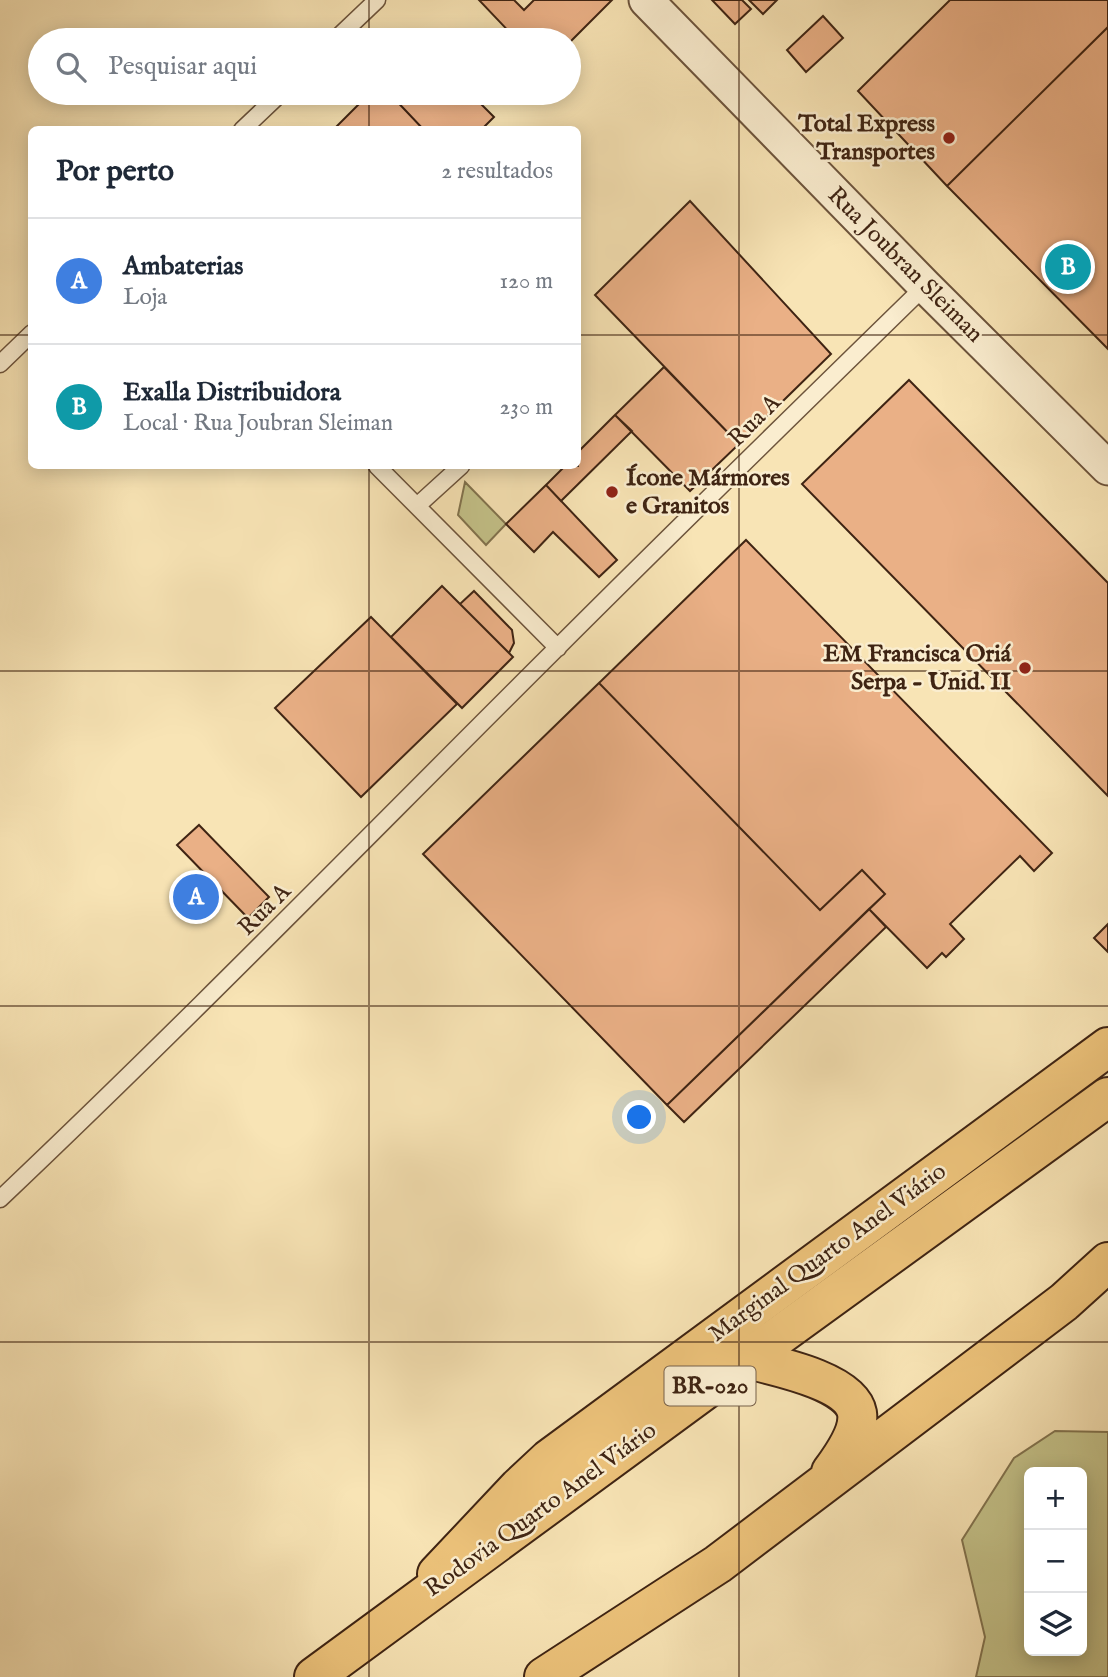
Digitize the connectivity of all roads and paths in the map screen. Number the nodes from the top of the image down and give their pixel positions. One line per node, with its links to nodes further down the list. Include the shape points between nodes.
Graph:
1 (377, 0): 3 (lane)
2 (646, 0): 6 (street, Rua Joubran Sleiman)
3 (348, 28)
4 (268, 105): 5 (lane)
5 (246, 126)
6 (925, 286): 9 (street, Rua Joubran Sleiman); 13 (lane, Rua A)
7 (28, 337): 8 (lane)
8 (0, 364)
9 (1108, 468)
10 (380, 469): 12 (lane)
11 (458, 469): 12 (lane)
12 (417, 506): 13 (lane)
13 (558, 648): 16 (lane, Rua A, via 263,945)
14 (1108, 1047): 20 (main road, Marginal Quarto Anel Viário / BR-020, via 549,1459)
15 (1108, 1097): 18 (main road, Rodovia Quarto Anel Viário / BR-020)
16 (0, 1199)
17 (1108, 1262): 19 (main road, via 1064,1302)
18 (747, 1359): 19 (main road, via 816,1378 853,1404 858,1415 852,1442); 20 (main road, Rodovia Quarto Anel Viário / BR-020)
19 (820, 1488): 22 (main road, via 718,1564)
20 (403, 1611): 21 (main road, Rodovia Quarto Anel Viário / BR-020)
21 (314, 1677)
22 (544, 1677)

